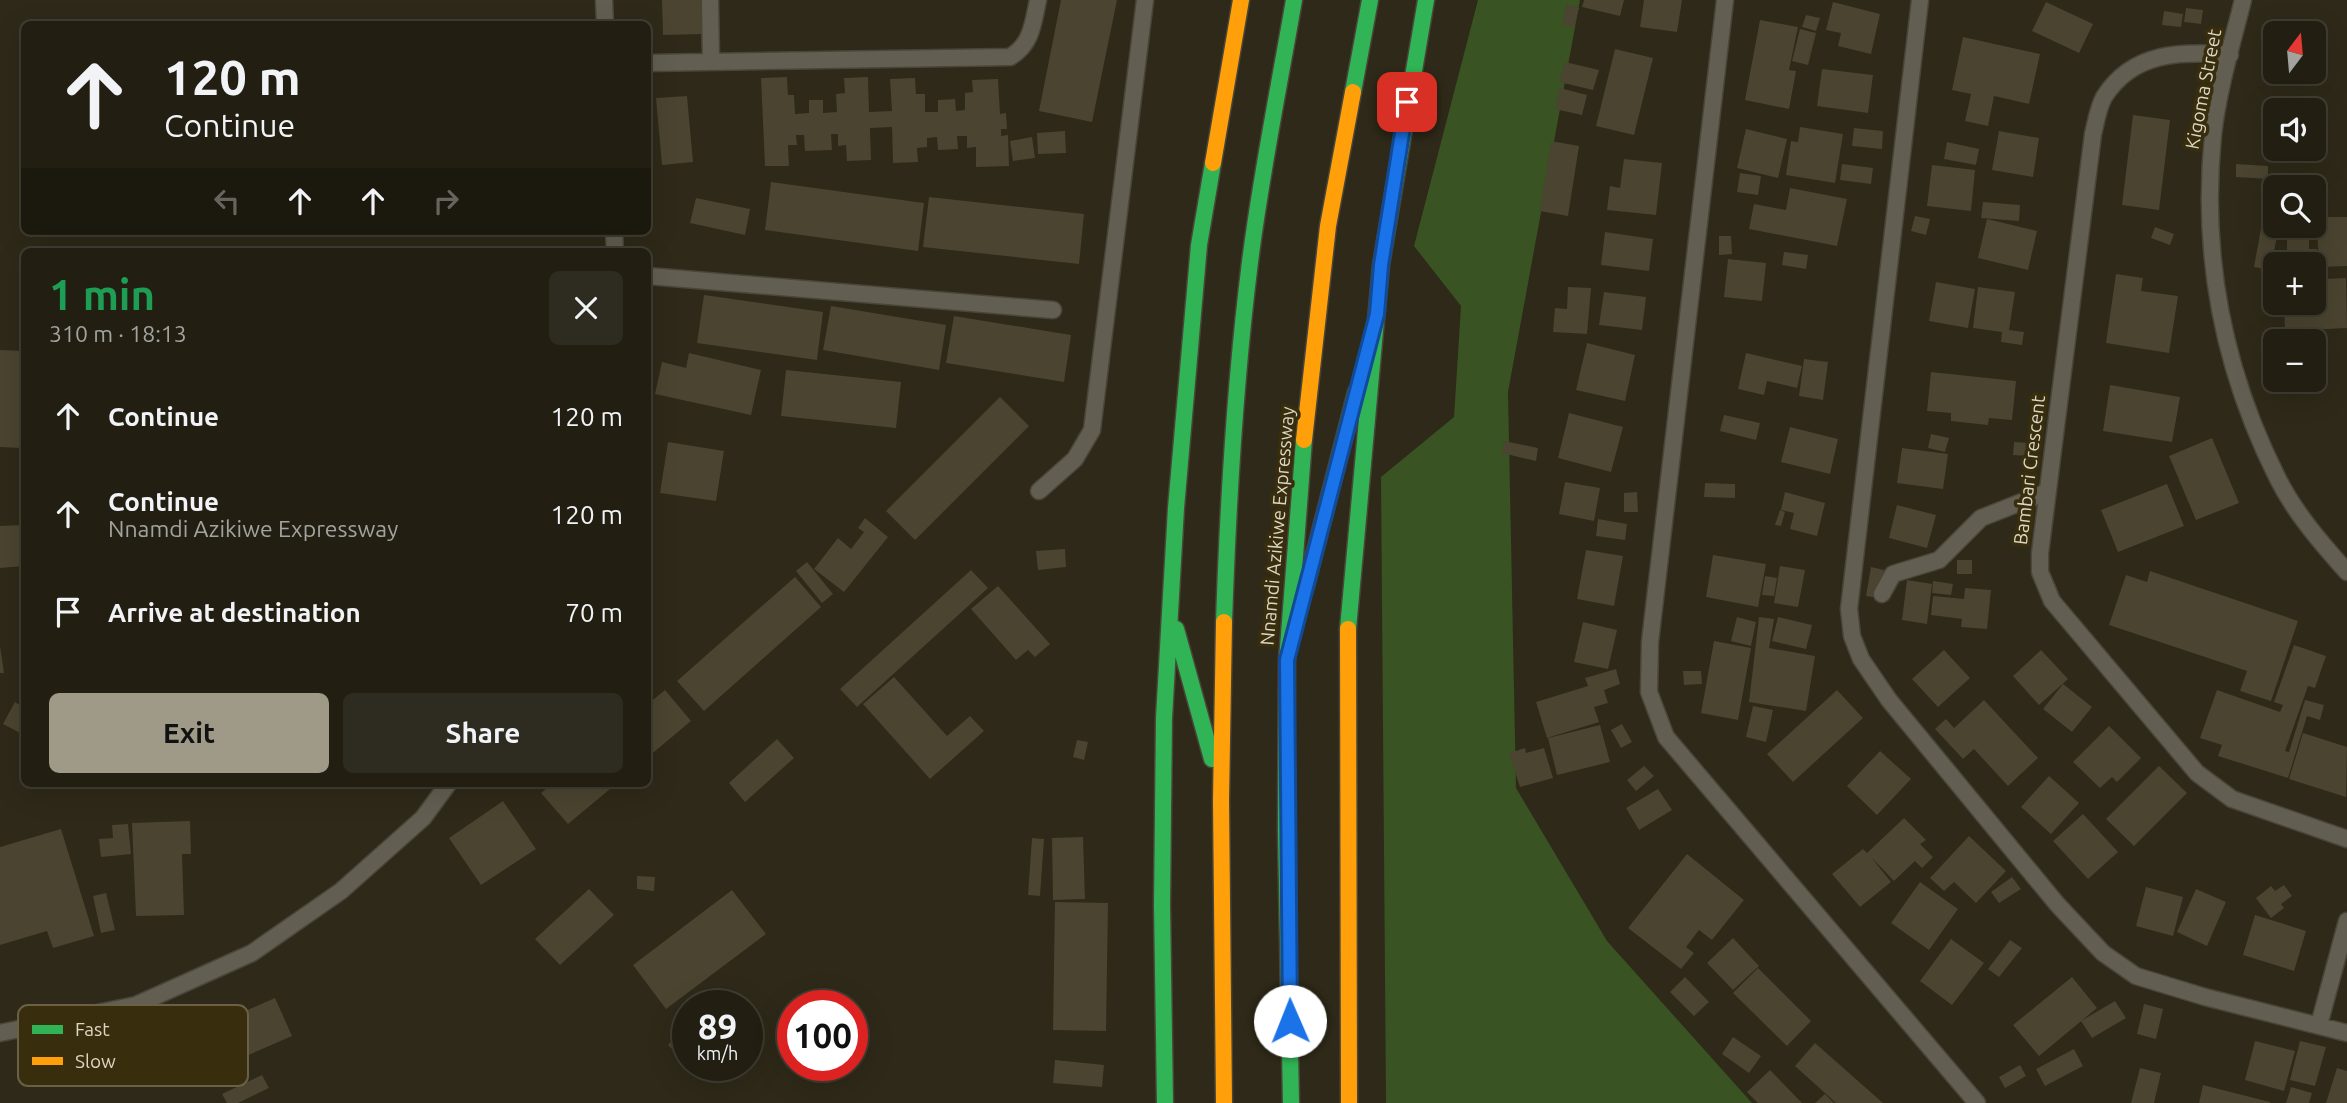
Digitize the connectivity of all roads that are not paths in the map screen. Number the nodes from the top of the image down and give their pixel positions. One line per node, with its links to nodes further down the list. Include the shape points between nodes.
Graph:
1 (604, 0): 12 (street)
2 (710, 0): 14 (street)
3 (1038, 0): 14 (street, via 1029,39 1010,57)
4 (1145, 0): 19 (street, via 1092,430 1075,459)
5 (1241, 0): 23 (highway, via 1199,245)
6 (1294, 0): 26 (highway, via 1247,296 1228,533)
7 (1370, 0): 24 (highway, Nnamdi Azikiwe Expressway, via 1328,226 1305,429)
8 (1426, 0): 18 (highway, via 1385,239)
9 (1725, 0): 38 (street, via 1650,642 1649,692 1666,737)
10 (1920, 0): 30 (street, via 1849,609 1852,636 1861,659 1897,710 2102,953 2136,976)
11 (2243, 0): 13 (street, Kigoma Street)
12 (605, 21)
13 (2230, 55): 20 (street, Bambari Crescent, via 2185,51 2148,59 2124,74 2104,99 2093,134); 21 (street, Kigoma Street, via 2213,131 2209,183 2208,236 2216,301 2278,480)
14 (711, 61): 15 (street)
15 (651, 63)
16 (651, 276): 17 (street)
17 (1053, 310)
18 (1377, 314): 24 (highway); 37 (highway, via 1347,642)
19 (1039, 491)
20 (2047, 492): 22 (street, via 1981,518 1939,560 1893,574); 27 (street, Bambari Crescent, via 2040,572 2052,601 2197,773 2232,799)
21 (2347, 572)
22 (1882, 594)
23 (1170, 606): 26 (highway); 34 (highway, via 1162,839)
24 (1287, 660): 36 (highway, Nnamdi Azikiwe Expressway)
25 (446, 787): 29 (street, via 422,818 341,891 252,953)
26 (1220, 788): 35 (highway)
27 (2347, 839)
28 (2347, 921): 30 (street)
29 (136, 1005)
30 (2319, 1025): 33 (street)
31 (18, 1029): 32 (street)
32 (0, 1033)
33 (2347, 1033)
34 (1165, 1103)
35 (1224, 1103)
36 (1291, 1103)
37 (1349, 1103)
38 (1977, 1103)

